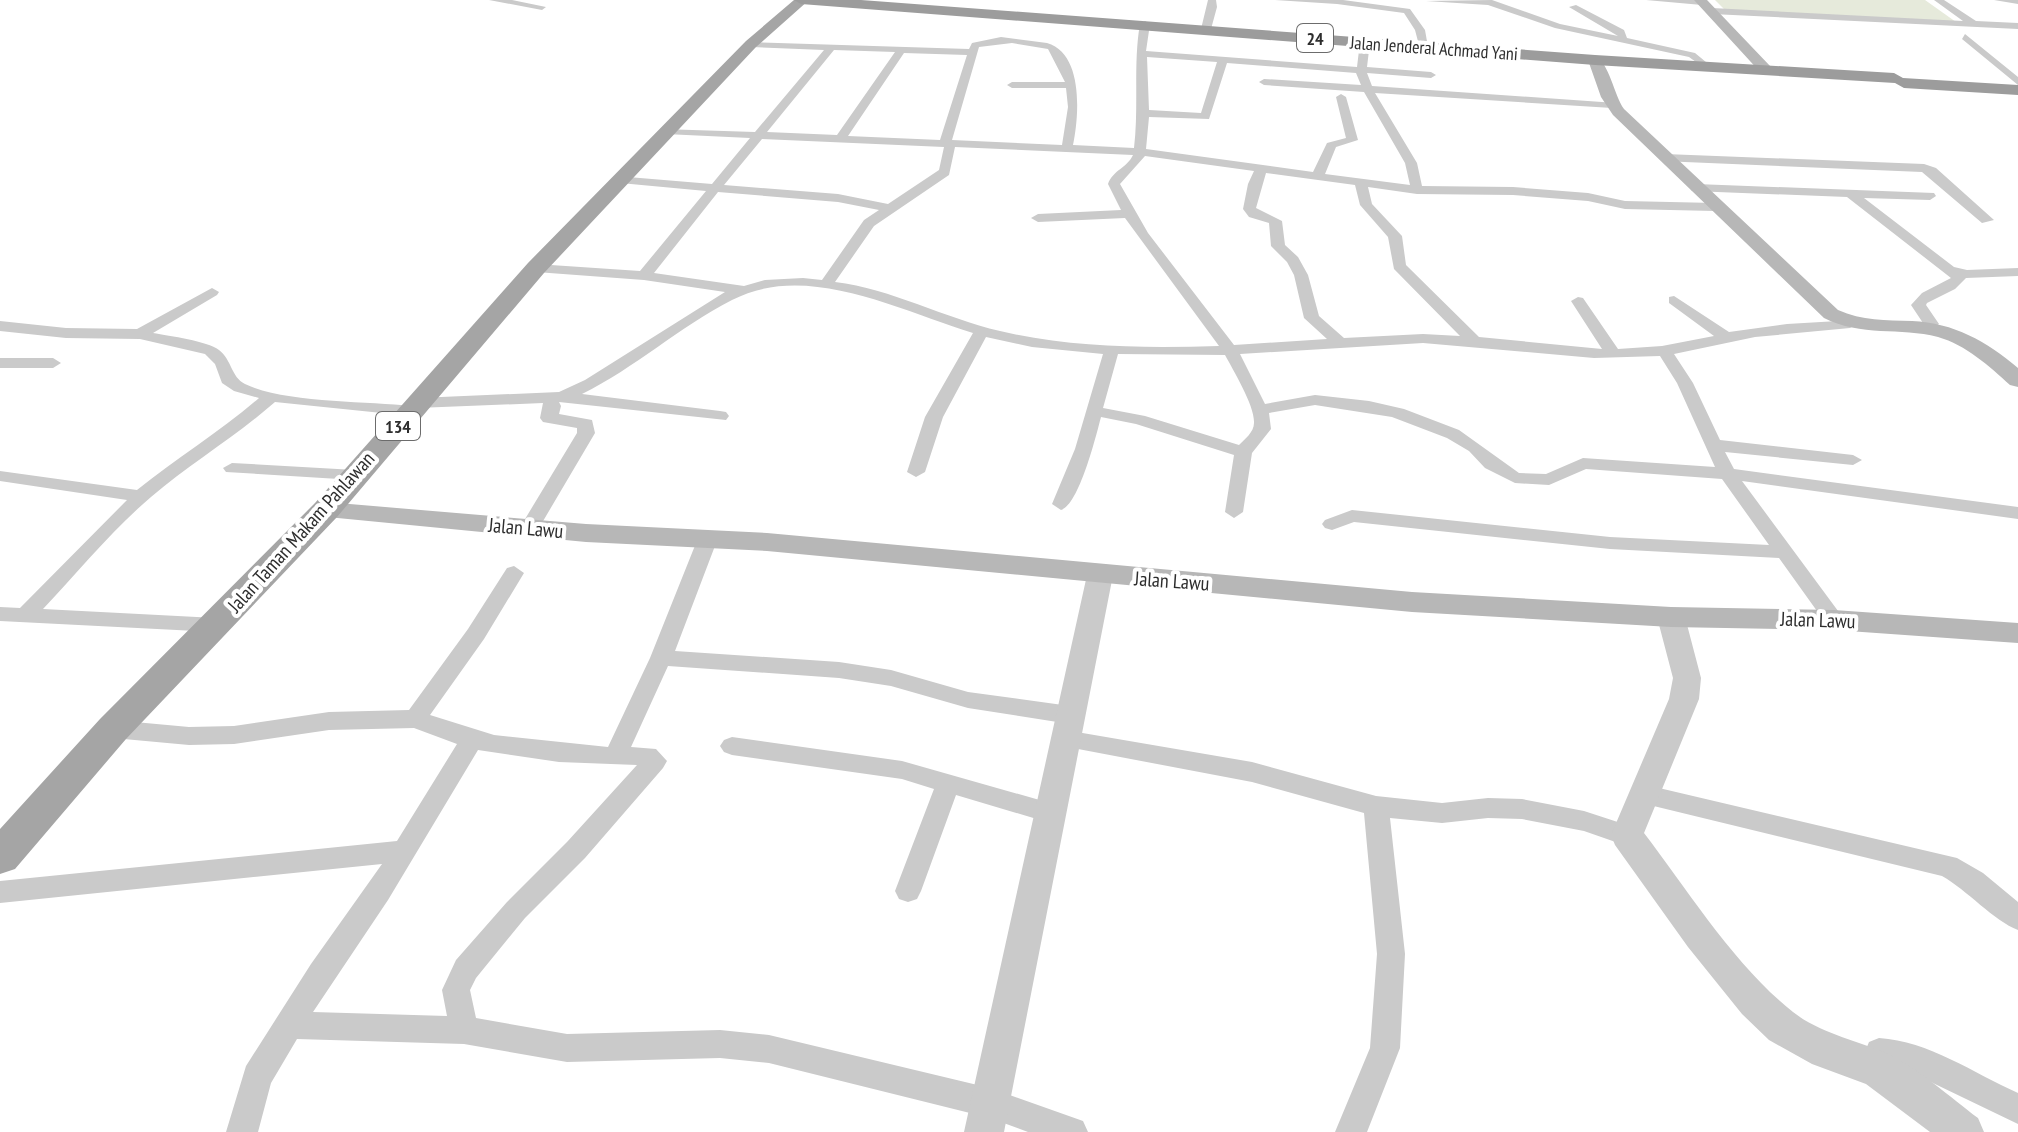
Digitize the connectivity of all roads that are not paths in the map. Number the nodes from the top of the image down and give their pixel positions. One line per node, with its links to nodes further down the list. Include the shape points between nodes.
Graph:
1 (493, 0): 15 (street)
2 (554, 0): 15 (street)
3 (801, 0): 13 (highway, Jalan Jenderal Achmad Yani / 24); 28 (main road, Jalan Taman Makam Pahlawan / 134)
4 (1212, 0): 23 (street)
5 (1279, 0): 9 (street)
6 (1650, 0): 14 (street)
7 (1938, 0): 20 (street)
8 (2001, 0): 12 (street)
9 (1337, 1): 29 (street, via 1409,8)
10 (1430, 1): 11 (street)
11 (1485, 1): 21 (street)
12 (2018, 1)
13 (912, 4): 18 (highway, Jalan Jenderal Achmad Yani / 24)
14 (1705, 4): 20 (street); 37 (main road)
15 (542, 7): 17 (street)
16 (1573, 7): 26 (street, via 1621,32)
17 (529, 14)
18 (999, 14): 19 (highway, Jalan Jenderal Achmad Yani / 24); 25 (street)
19 (1145, 24): 23 (highway, Jalan Jenderal Achmad Yani / 24); 33 (street)
20 (1974, 24): 22 (street)
21 (1558, 26): 26 (street); 34 (street, via 1589,43)
22 (2018, 26)
23 (1206, 29): 27 (highway, Jalan Jenderal Achmad Yani / 24)
24 (1965, 37): 41 (street)
25 (985, 40): 32 (street); 43 (street, via 1051,47)
26 (1623, 41): 36 (street, via 1692,55)
27 (1365, 42): 29 (highway, Jalan Jenderal Achmad Yani / 24); 38 (street)
28 (751, 44): 30 (street); 50 (main road, Jalan Taman Makam Pahlawan / 134)
29 (1423, 47): 34 (highway, Jalan Jenderal Achmad Yani / 24)
30 (830, 48): 31 (street); 51 (street)
31 (901, 50): 32 (street); 52 (street)
32 (971, 52): 53 (street)
33 (1141, 54): 35 (street); 49 (street)
34 (1595, 60): 36 (highway, Jalan Jenderal Achmad Yani / 24); 48 (main road)
35 (1222, 62): 38 (street); 49 (street, via 1205,117)
36 (1707, 67): 37 (highway, Jalan Jenderal Achmad Yani / 24)
37 (1766, 70): 44 (highway, Jalan Jenderal Achmad Yani / 24)
38 (1361, 71): 39 (street); 45 (street)
39 (1431, 75)
40 (1264, 82): 45 (street)
41 (2018, 82)
42 (1012, 85): 43 (street)
43 (1073, 85): 54 (street)
44 (2018, 90)
45 (1369, 93): 47 (street); 48 (street); 63 (street, via 1411,163)
46 (1273, 95): 47 (street)
47 (1341, 97): 58 (street, via 1352,140 1331,145)
48 (1612, 105): 56 (main road)
49 (1144, 113): 55 (street)
50 (665, 131): 51 (street); 59 (main road, Jalan Taman Makam Pahlawan / 134)
51 (758, 135): 52 (street); 61 (street)
52 (841, 138): 53 (street)
53 (947, 143): 54 (street); 67 (street, via 945,172)
54 (1067, 148): 55 (street)
55 (1141, 152): 57 (street); 68 (street, via 1137,164 1114,180)
56 (1665, 158): 62 (main road); 70 (street, via 1924,168)
57 (1262, 168): 58 (street); 87 (street, via 1249,209 1275,221 1278,246 1301,275 1312,318)
58 (1317, 178): 60 (street)
59 (620, 179): 61 (street); 71 (main road, Jalan Taman Makam Pahlawan / 134)
60 (1361, 185): 63 (street); 86 (street, via 1366,205 1395,236 1399,266)
61 (715, 188): 67 (street, via 838,198); 74 (street)
62 (1696, 188): 64 (street); 66 (main road)
63 (1417, 190): 66 (street, via 1540,193 1625,205)
64 (1850, 193): 65 (street); 72 (street)
65 (1930, 196)
66 (1715, 207): 80 (main road, via 1831,314)
67 (888, 208): 75 (street, via 869,223)
68 (1129, 214): 69 (street); 89 (street)
69 (1038, 218)
70 (1987, 220)
71 (536, 268): 74 (street); 97 (main road, Jalan Taman Makam Pahlawan / 134)
72 (1949, 270): 73 (street); 82 (street, via 1959,278 1955,284 1925,296 1918,305 1931,324)
73 (2018, 272)
74 (644, 276): 76 (street)
75 (826, 285): 76 (street, via 782,282); 83 (street)
76 (741, 290): 96 (street, via 591,383)
77 (212, 292): 84 (street)
78 (1674, 300): 85 (street)
79 (1578, 301): 91 (street)
80 (1850, 323): 82 (main road); 85 (street)
81 (2, 328): 84 (street)
82 (1925, 328): 94 (main road, via 1964,340)
83 (982, 331): 88 (street, via 1033,343); 105 (street, via 934,417)
84 (140, 334): 95 (street, via 211,351 233,385)
85 (1726, 337): 90 (street)
86 (1473, 340): 87 (street); 91 (street)
87 (1341, 343): 89 (street)
88 (1112, 348): 89 (street); 99 (street)
89 (1229, 350): 98 (street)
90 (1665, 352): 91 (street); 101 (street, via 1692,390)
91 (1613, 354)
92 (0, 363): 93 (street)
93 (53, 363)
94 (2018, 380)
95 (271, 397): 97 (street); 109 (street)
96 (556, 398): 97 (street); 100 (street); 115 (street, via 549,418 586,424 586,433)
97 (414, 407): 107 (main road, Jalan Taman Makam Pahlawan / 134)
98 (1260, 410): 102 (street, via 1262,429); 106 (street, via 1315,400 1398,413 1453,434 1515,478 1549,480 1583,463)
99 (1094, 411): 102 (street); 110 (street)
100 (720, 416)
101 (1713, 445): 103 (street); 106 (street)
102 (1243, 452): 112 (street)
103 (1853, 460)
104 (232, 468): 107 (street)
105 (916, 472)
106 (1727, 473): 113 (street); 117 (street)
107 (355, 475): 111 (main road, Jalan Taman Makam Pahlawan / 134)
108 (0, 476): 109 (street)
109 (141, 496): 121 (street)
110 (1061, 504)
111 (326, 510): 115 (main road, Jalan Lawu); 124 (main road, Jalan Taman Makam Pahlawan / 134)
112 (1234, 512)
113 (2018, 513)
114 (1332, 524): 117 (street, via 1352,516 1595,542)
115 (529, 529): 116 (main road, Jalan Lawu)
116 (708, 538): 119 (main road, Jalan Lawu); 126 (street)
117 (1785, 552): 123 (street)
118 (514, 573): 127 (street)
119 (1100, 575): 122 (main road, Jalan Lawu, via 1412,602); 128 (street)
120 (0, 614): 121 (street)
121 (25, 615): 124 (street)
122 (1671, 617): 123 (main road, Jalan Lawu); 134 (street, via 1687,678 1684,699)
123 (1834, 620): 125 (main road, Jalan Lawu)
124 (216, 625): 129 (main road, Jalan Taman Makam Pahlawan / 134)
125 (2018, 633)
126 (661, 658): 128 (street, via 891,678); 132 (street)
127 (415, 719): 129 (street, via 329,721 234,735); 130 (street)
128 (1067, 727): 135 (street); 136 (street)
129 (113, 729): 139 (main road, Jalan Taman Makam Pahlawan / 134)
130 (472, 740): 132 (street, via 534,752); 138 (street)
131 (732, 746): 133 (street, via 902,770)
132 (615, 756): 144 (street, via 648,756 655,761 466,969 456,990)
133 (949, 782): 136 (street); 140 (street)
134 (1642, 794): 137 (street); 142 (street, via 1948,866)
135 (1376, 806): 137 (street, via 1442,813 1522,809); 150 (street, via 1391,954 1385,1048)
136 (1050, 813): 147 (street)
137 (1627, 835): 145 (street, via 1755,1002 1803,1040)
138 (403, 851): 141 (street); 143 (street)
139 (0, 857)
140 (908, 891)
141 (0, 892)
142 (2018, 918)
143 (289, 1025): 144 (street); 148 (street, via 257,1077)
144 (464, 1030): 147 (street, via 567,1048 720,1044 769,1049)
145 (1878, 1069): 146 (street, via 1879,1052 1889,1052); 151 (street)
146 (2018, 1109)
147 (987, 1118): 149 (street)
148 (242, 1132)
149 (1072, 1132)
150 (1351, 1132)
151 (1964, 1132)

